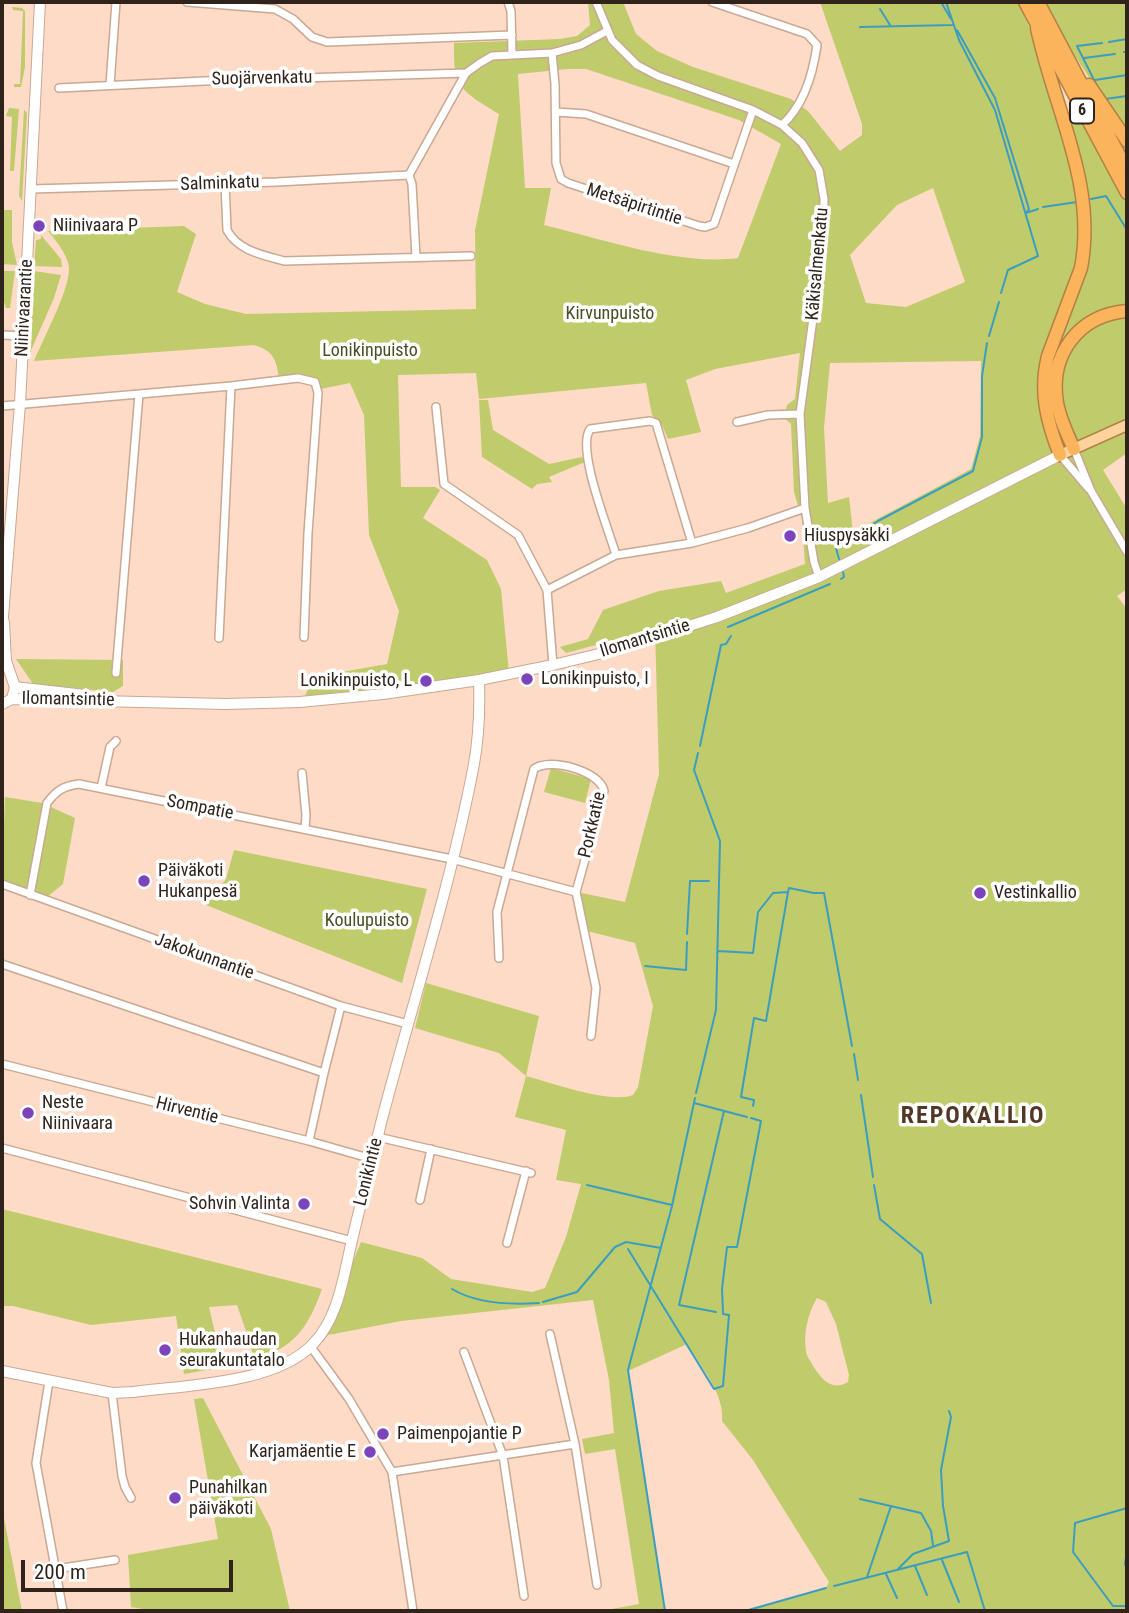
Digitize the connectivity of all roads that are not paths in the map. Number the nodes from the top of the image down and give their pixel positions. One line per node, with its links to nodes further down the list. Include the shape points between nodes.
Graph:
1 (40, 2): 26 (main road, Niinivaarantie)
2 (116, 2): 16 (street)
3 (187, 2): 12 (street, via 275,9 312,37 327,42)
4 (508, 2): 12 (street)
5 (596, 2): 11 (street, Käkisalmenkatu)
6 (712, 2): 20 (street, via 807,34 817,45 804,94)
7 (1025, 2): 9 (highway, 6)
8 (1038, 2): 10 (highway, 6)
9 (1037, 28): 27 (highway, 6); 42 (highway, via 1080,174 1085,206 1081,268 1044,371 1045,408)
10 (1051, 29): 21 (highway); 23 (highway, 6)
11 (607, 31): 13 (street); 18 (street, Käkisalmenkatu, via 637,65)
12 (512, 35): 14 (street)
13 (552, 53): 14 (street); 19 (street, Metsäpirtintie)
14 (512, 54): 15 (street, via 492,56)
15 (466, 73): 16 (street, Suojärvenkatu); 24 (street)
16 (110, 85): 17 (street, Suojärvenkatu)
17 (58, 88)
18 (753, 110): 20 (street, Käkisalmenkatu); 22 (street, Metsäpirtintie)
19 (556, 112): 22 (street, via 586,114); 22 (street, Metsäpirtintie, via 556,163 561,179 699,226 713,225)
20 (782, 125): 38 (street, Käkisalmenkatu, via 802,143 819,170 824,199 823,245)
21 (1127, 141)
22 (734, 164)
23 (1127, 170)
24 (409, 175): 25 (street, Salminkatu); 29 (street)
25 (225, 183): 26 (street, Salminkatu); 29 (street, via 227,230 236,242 253,251 284,261)
26 (31, 189): 32 (main road, Niinivaarantie)
27 (1127, 193)
28 (471, 256): 29 (street)
29 (416, 257)
30 (1127, 311): 41 (highway, via 1086,324 1061,358 1057,404)
31 (2, 335): 32 (street)
32 (23, 336): 35 (main road, Niinivaarantie)
33 (231, 386): 34 (street); 53 (street, via 298,378 315,382); 54 (street)
34 (139, 394): 35 (street); 56 (street)
35 (20, 404): 36 (street); 44 (main road, Niinivaarantie)
36 (2, 406)
37 (436, 407): 50 (street, via 444,484 518,535)
38 (800, 414): 39 (street); 45 (street, Käkisalmenkatu)
39 (737, 422)
40 (1127, 425): 41 (main road, Ilomantsintie)
41 (1074, 449): 42 (main road, Ilomantsintie); 43 (street)
42 (1060, 455): 43 (street); 49 (main road, Ilomantsintie)
43 (1091, 491): 47 (street)
44 (7, 504): 51 (main road, Niinivaarantie)
45 (806, 508): 46 (street); 49 (street, Käkisalmenkatu)
46 (692, 543): 48 (street); 48 (street, via 656,423 590,429 586,435 590,472)
47 (1127, 552)
48 (616, 555): 50 (street)
49 (819, 577): 55 (main road, Ilomantsintie, via 717,617)
50 (547, 590): 55 (street)
51 (4, 614): 52 (main road, Niinivaarantie); 57 (main road, Niinivaarantie)
52 (2, 629)
53 (304, 637)
54 (219, 638)
55 (553, 665): 58 (main road, Ilomantsintie)
56 (116, 673)
57 (9, 680): 59 (main road, Ilomantsintie); 60 (main road)
58 (479, 680): 59 (main road, Ilomantsintie, via 300,702); 66 (main road, Lonikintie, via 481,718)
59 (124, 701): 60 (main road, Ilomantsintie)
60 (6, 702): 61 (main road)
61 (2, 715)
62 (116, 741): 64 (street, via 110,747)
63 (302, 773): 65 (street)
64 (101, 788): 65 (street, Sompatie); 70 (street, Sompatie, via 68,785 47,803)
65 (304, 829): 66 (street, Sompatie)
66 (452, 859): 67 (street); 74 (main road, Lonikintie)
67 (507, 873): 69 (street); 69 (street, Porkkatie, via 532,774 539,765 552,763 591,774 604,791); 71 (street, via 498,912)
68 (2, 884): 70 (street, Jakokunnantie)
69 (576, 892): 75 (street, via 596,988)
70 (30, 895): 73 (street, Jakokunnantie)
71 (499, 958)
72 (2, 964): 77 (street)
73 (341, 1006): 74 (street, Jakokunnantie); 77 (street)
74 (408, 1024): 78 (main road, Lonikintie)
75 (591, 1036)
76 (2, 1064): 79 (street, Hirventie)
77 (324, 1073): 79 (street)
78 (378, 1137): 81 (street); 82 (main road, Lonikintie)
79 (309, 1141): 82 (street, Hirventie)
80 (2, 1148): 84 (street)
81 (431, 1149): 83 (street); 85 (street, via 528,1172)
82 (372, 1159): 84 (main road, Lonikintie)
83 (420, 1200)
84 (352, 1241): 87 (main road, Lonikintie, via 331,1317)
85 (507, 1243)
86 (550, 1334): 92 (street)
87 (311, 1347): 91 (main road, Lonikintie, via 272,1371); 94 (street, via 349,1399)
88 (464, 1353): 93 (street)
89 (2, 1371): 90 (main road, Lonikintie)
90 (49, 1381): 91 (main road, Lonikintie); 97 (street, via 36,1463)
91 (111, 1394): 95 (street, via 122,1476)
92 (575, 1444): 93 (street); 98 (street)
93 (503, 1456): 94 (street); 99 (street)
94 (392, 1472): 101 (street)
95 (131, 1497)
96 (115, 1560): 97 (street)
97 (56, 1569): 100 (street)
98 (597, 1585)
99 (524, 1596)
100 (63, 1611)
101 (413, 1611)

